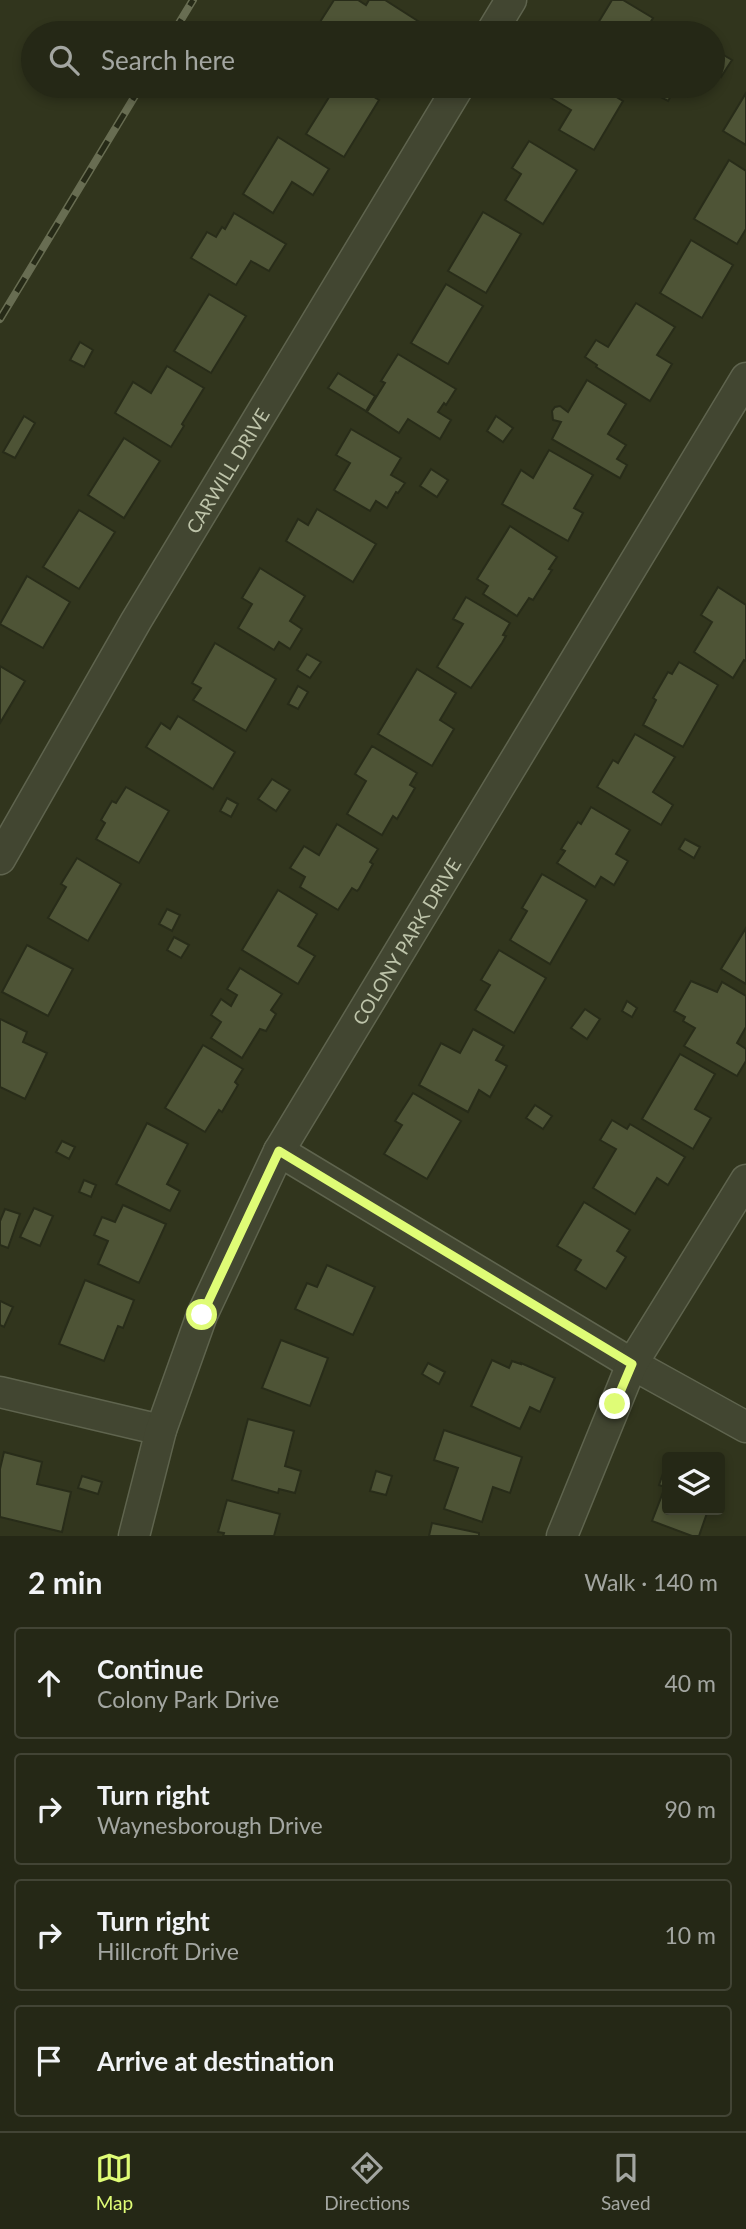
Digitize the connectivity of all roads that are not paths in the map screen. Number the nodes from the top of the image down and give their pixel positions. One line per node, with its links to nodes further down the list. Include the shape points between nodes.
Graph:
1 (511, 0): 2 (street)
2 (498, 21)
3 (452, 98): 5 (street, CARWILL DRIVE, via 136,621)
4 (746, 378): 6 (street, COLONY PARK DRIVE)
5 (0, 859)
6 (279, 1151): 8 (street); 11 (street, COLONY PARK DRIVE, via 202,1315)
7 (746, 1180): 8 (street)
8 (632, 1364): 10 (street); 13 (street)
9 (0, 1392): 11 (street)
10 (746, 1427)
11 (161, 1430): 12 (street, COLONY PARK DRIVE)
12 (134, 1536)
13 (562, 1536)

